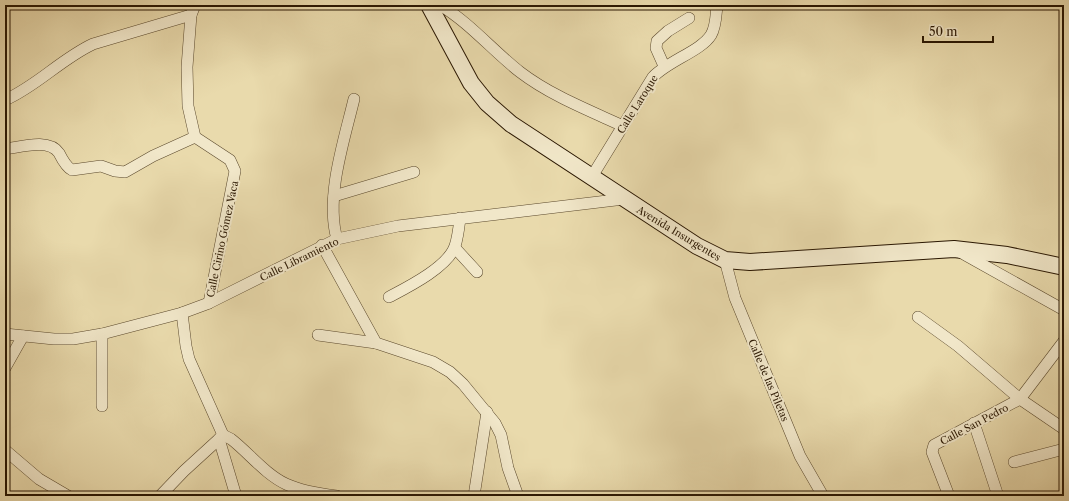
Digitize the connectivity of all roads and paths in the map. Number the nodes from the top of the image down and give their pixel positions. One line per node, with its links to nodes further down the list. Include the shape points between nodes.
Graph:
1 (428, 5): 13 (main road, Avenida Insurgentes, via 460,64 488,103 512,124)
2 (440, 5): 9 (street, via 458,17 522,73 553,92)
3 (717, 5): 6 (street, Calle Laroque, via 714,29 707,41)
4 (193, 10): 8 (street, via 93,44 79,51 33,85); 10 (street, via 187,86 188,106)
5 (689, 18): 6 (street, via 657,41 656,48)
6 (664, 66): 9 (street, Calle Laroque, via 652,77)
7 (354, 99): 14 (street)
8 (5, 100)
9 (623, 126): 13 (street, Calle Laroque)
10 (195, 137): 11 (street, via 153,156 132,170 120,172 101,166 72,170 55,148 48,144); 25 (street, Calle Cirino Gómez Vaca, via 230,160 235,171)
11 (5, 149)
12 (414, 172): 14 (street)
13 (591, 178): 15 (main road, Avenida Insurgentes)
14 (334, 196): 17 (street, via 333,219)
15 (624, 199): 16 (street, Calle Libramiento); 21 (main road, Avenida Insurgentes, via 697,246)
16 (460, 218): 17 (street, Calle Libramiento, via 398,226); 19 (street)
17 (337, 239): 18 (street, Calle Libramiento)
18 (322, 245): 25 (street, Calle Libramiento); 34 (street)
19 (455, 248): 23 (street); 24 (street, via 439,267)
20 (954, 249): 21 (main road, Avenida Insurgentes, via 750,262); 22 (main road, Avenida Insurgentes, via 1007,255); 26 (street)
21 (725, 260): 51 (street, Calle de las Piletas, via 735,298 800,456)
22 (1064, 267)
23 (477, 272)
24 (389, 297)
25 (209, 303): 27 (street, Calle Libramiento)
26 (1064, 310)
27 (182, 313): 30 (street, Calle Libramiento); 41 (street, via 189,358)
28 (918, 317): 36 (street, via 969,355)
29 (5, 334): 32 (street, Calle Libramiento)
30 (102, 334): 32 (street, Calle Libramiento, via 54,340); 37 (street)
31 (318, 335): 34 (street)
32 (23, 336): 35 (street)
33 (1064, 341): 36 (street)
34 (376, 343): 38 (street, via 443,367 463,384)
35 (5, 368)
36 (1020, 399): 39 (street, Calle San Pedro); 40 (street)
37 (102, 406)
38 (487, 412): 49 (street); 50 (street, via 501,436)
39 (974, 423): 52 (street, Calle San Pedro, via 933,447 932,452); 53 (street)
40 (1064, 429)
41 (221, 437): 46 (street); 47 (street); 48 (street, via 235,442 286,484)
42 (1064, 449): 44 (street)
43 (5, 450): 45 (street, via 39,479)
44 (1014, 462)
45 (68, 496)
46 (160, 496)
47 (236, 496)
48 (337, 496)
49 (474, 496)
50 (518, 496)
51 (823, 496)
52 (949, 496)
53 (998, 496)

